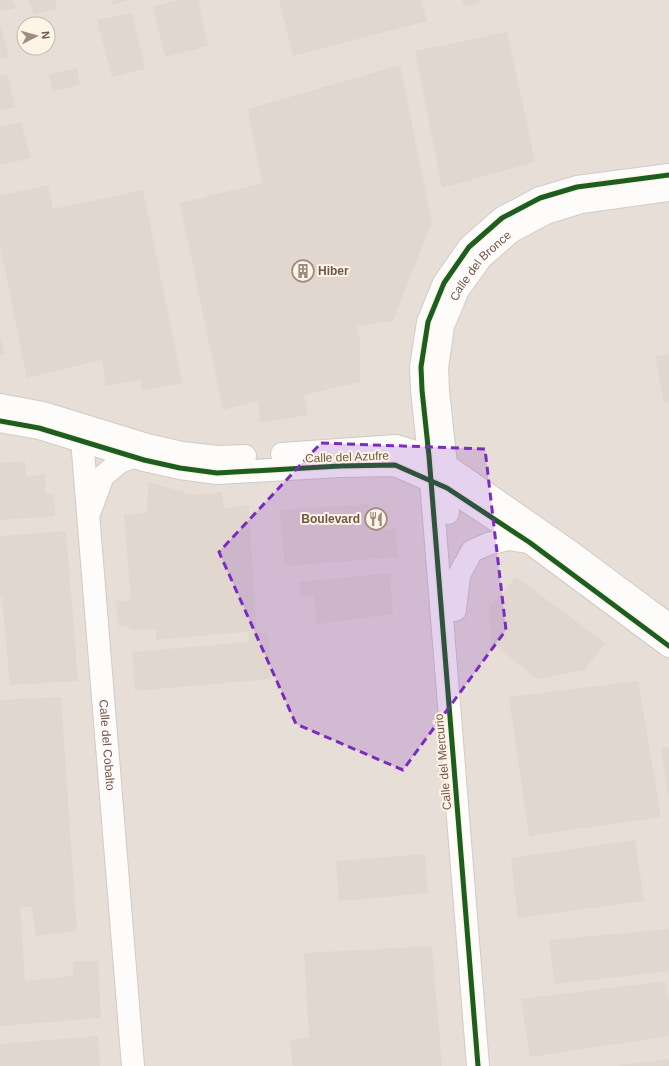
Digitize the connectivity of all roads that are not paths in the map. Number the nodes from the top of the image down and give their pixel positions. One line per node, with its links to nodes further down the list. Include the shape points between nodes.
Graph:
1 (669, 175): 7 (street, Calle del Bronce, via 577,187 540,198 502,218 469,247 444,283 428,322 421,367 422,390)
2 (669, 190): 7 (street, Calle del Bronce, via 581,202 546,213 512,231 481,258 458,290 443,326 438,368)
3 (0, 406): 5 (street, Calle del Azufre, via 43,413)
4 (0, 421): 5 (street, Calle del Azufre)
5 (81, 433): 6 (street, Calle del Azufre); 7 (street, Calle del Azufre, via 182,453 218,457 396,446); 9 (street, Calle del Cobalto)
6 (133, 457): 8 (street, Calle del Azufre, via 180,468 217,473 395,465); 9 (street, via 120,462 103,476)
7 (438, 460): 8 (street, Calle del Mercurio); 12 (street, Calle del Azufre, via 571,552)
8 (439, 484): 10 (street, Calle del Azufre); 11 (street, Calle del Mercurio, via 447,498); 15 (street, Calle del Mercurio)
9 (88, 518): 14 (street, Calle del Cobalto)
10 (529, 542): 11 (street, via 508,539 472,551 459,575); 13 (street, Calle del Azufre)
11 (455, 610): 16 (street, Calle del Mercurio)
12 (669, 625)
13 (669, 646)
14 (132, 1066)
15 (478, 1066)
16 (492, 1066)

